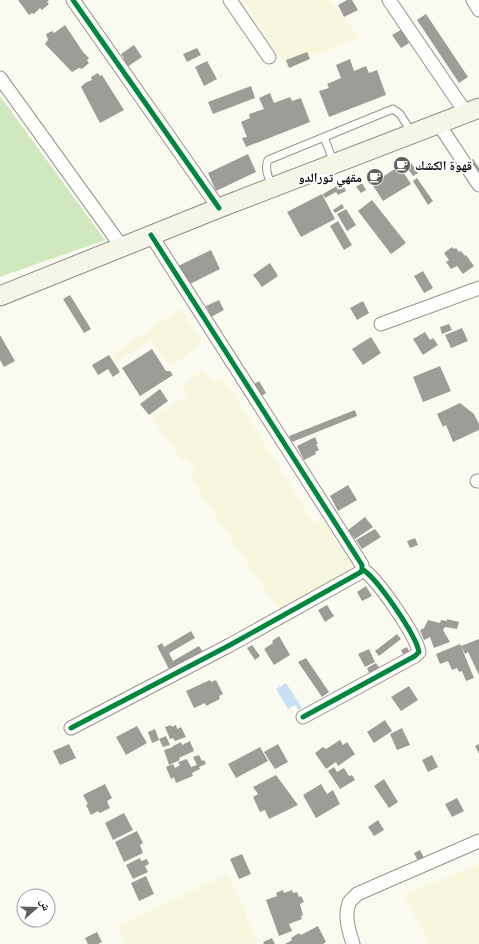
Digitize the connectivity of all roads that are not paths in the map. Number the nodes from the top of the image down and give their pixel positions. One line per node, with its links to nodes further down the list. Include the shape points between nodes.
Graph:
1 (73, 0): 15 (street)
2 (230, 0): 6 (street)
3 (389, 0): 8 (street)
4 (473, 0): 5 (street)
5 (479, 10)
6 (269, 57)
7 (0, 78): 17 (street)
8 (472, 111): 9 (main road)
9 (438, 123): 10 (main road); 13 (street)
10 (413, 133): 11 (lane, via 400,114 393,109); 12 (main road)
11 (324, 137): 12 (lane); 14 (lane, via 268,160 267,172)
12 (334, 163): 14 (main road)
13 (479, 185)
14 (272, 187): 15 (main road)
15 (219, 208): 16 (main road)
16 (152, 235): 17 (main road); 21 (street, via 362,565)
17 (122, 247): 19 (main road)
18 (479, 288): 20 (street)
19 (0, 296)
20 (382, 324)
21 (362, 569): 22 (street, via 381,588 415,639 419,652); 23 (street, via 361,572 230,645)
22 (303, 717)
23 (71, 728)
24 (479, 842): 25 (street, via 357,894 349,902 347,914)
25 (353, 944)

